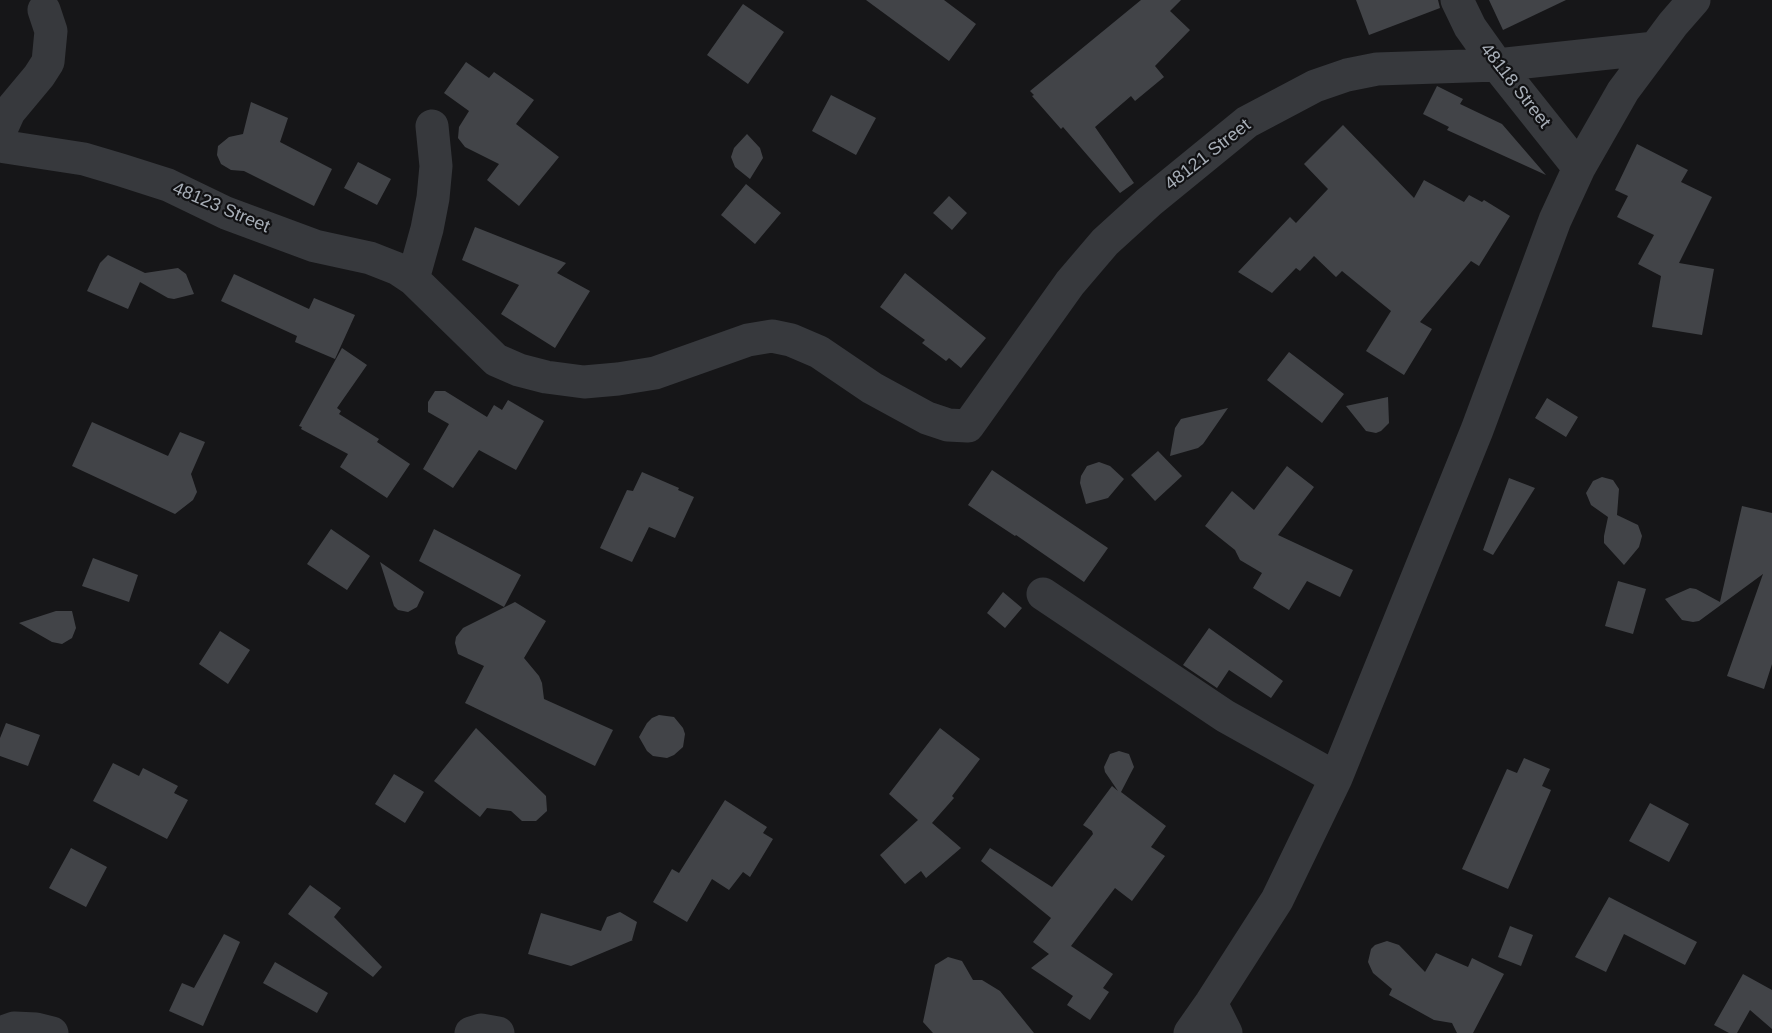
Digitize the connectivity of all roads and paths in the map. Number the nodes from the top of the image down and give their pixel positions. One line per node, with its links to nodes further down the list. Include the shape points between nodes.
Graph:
1 (1457, 0): 5 (street, 48118 Street, via 1470,27)
2 (1694, 0): 4 (street)
3 (44, 10): 7 (street, via 51,31 48,62 9,112)
4 (1655, 48): 5 (street, 48121 Street); 9 (street, via 1623,91)
5 (1497, 65): 9 (street, 48118 Street); 11 (street, 48121 Street, via 1377,69 1347,75 1315,86 1247,122 1105,242 1070,283)
6 (432, 126): 10 (street, via 436,166)
7 (0, 132)
8 (0, 146): 10 (street, 48123 Street, via 84,159 168,185 226,213 315,246 398,269)
9 (1579, 168): 13 (street, via 1555,220 1477,430)
10 (422, 287): 11 (street, 48123 Street, via 496,360 546,377 584,382 618,380 655,373 748,340 772,336 819,352 872,388 927,418)
11 (968, 426)
12 (1043, 594): 13 (street, via 1225,716)
13 (1336, 777): 14 (street, via 1277,900)
14 (1211, 1003): 19 (street); 20 (street)
15 (0, 1033): 16 (street, via 14,1028)
16 (52, 1033)
17 (471, 1033): 18 (street)
18 (498, 1033)
19 (1190, 1033)
20 (1226, 1033)

